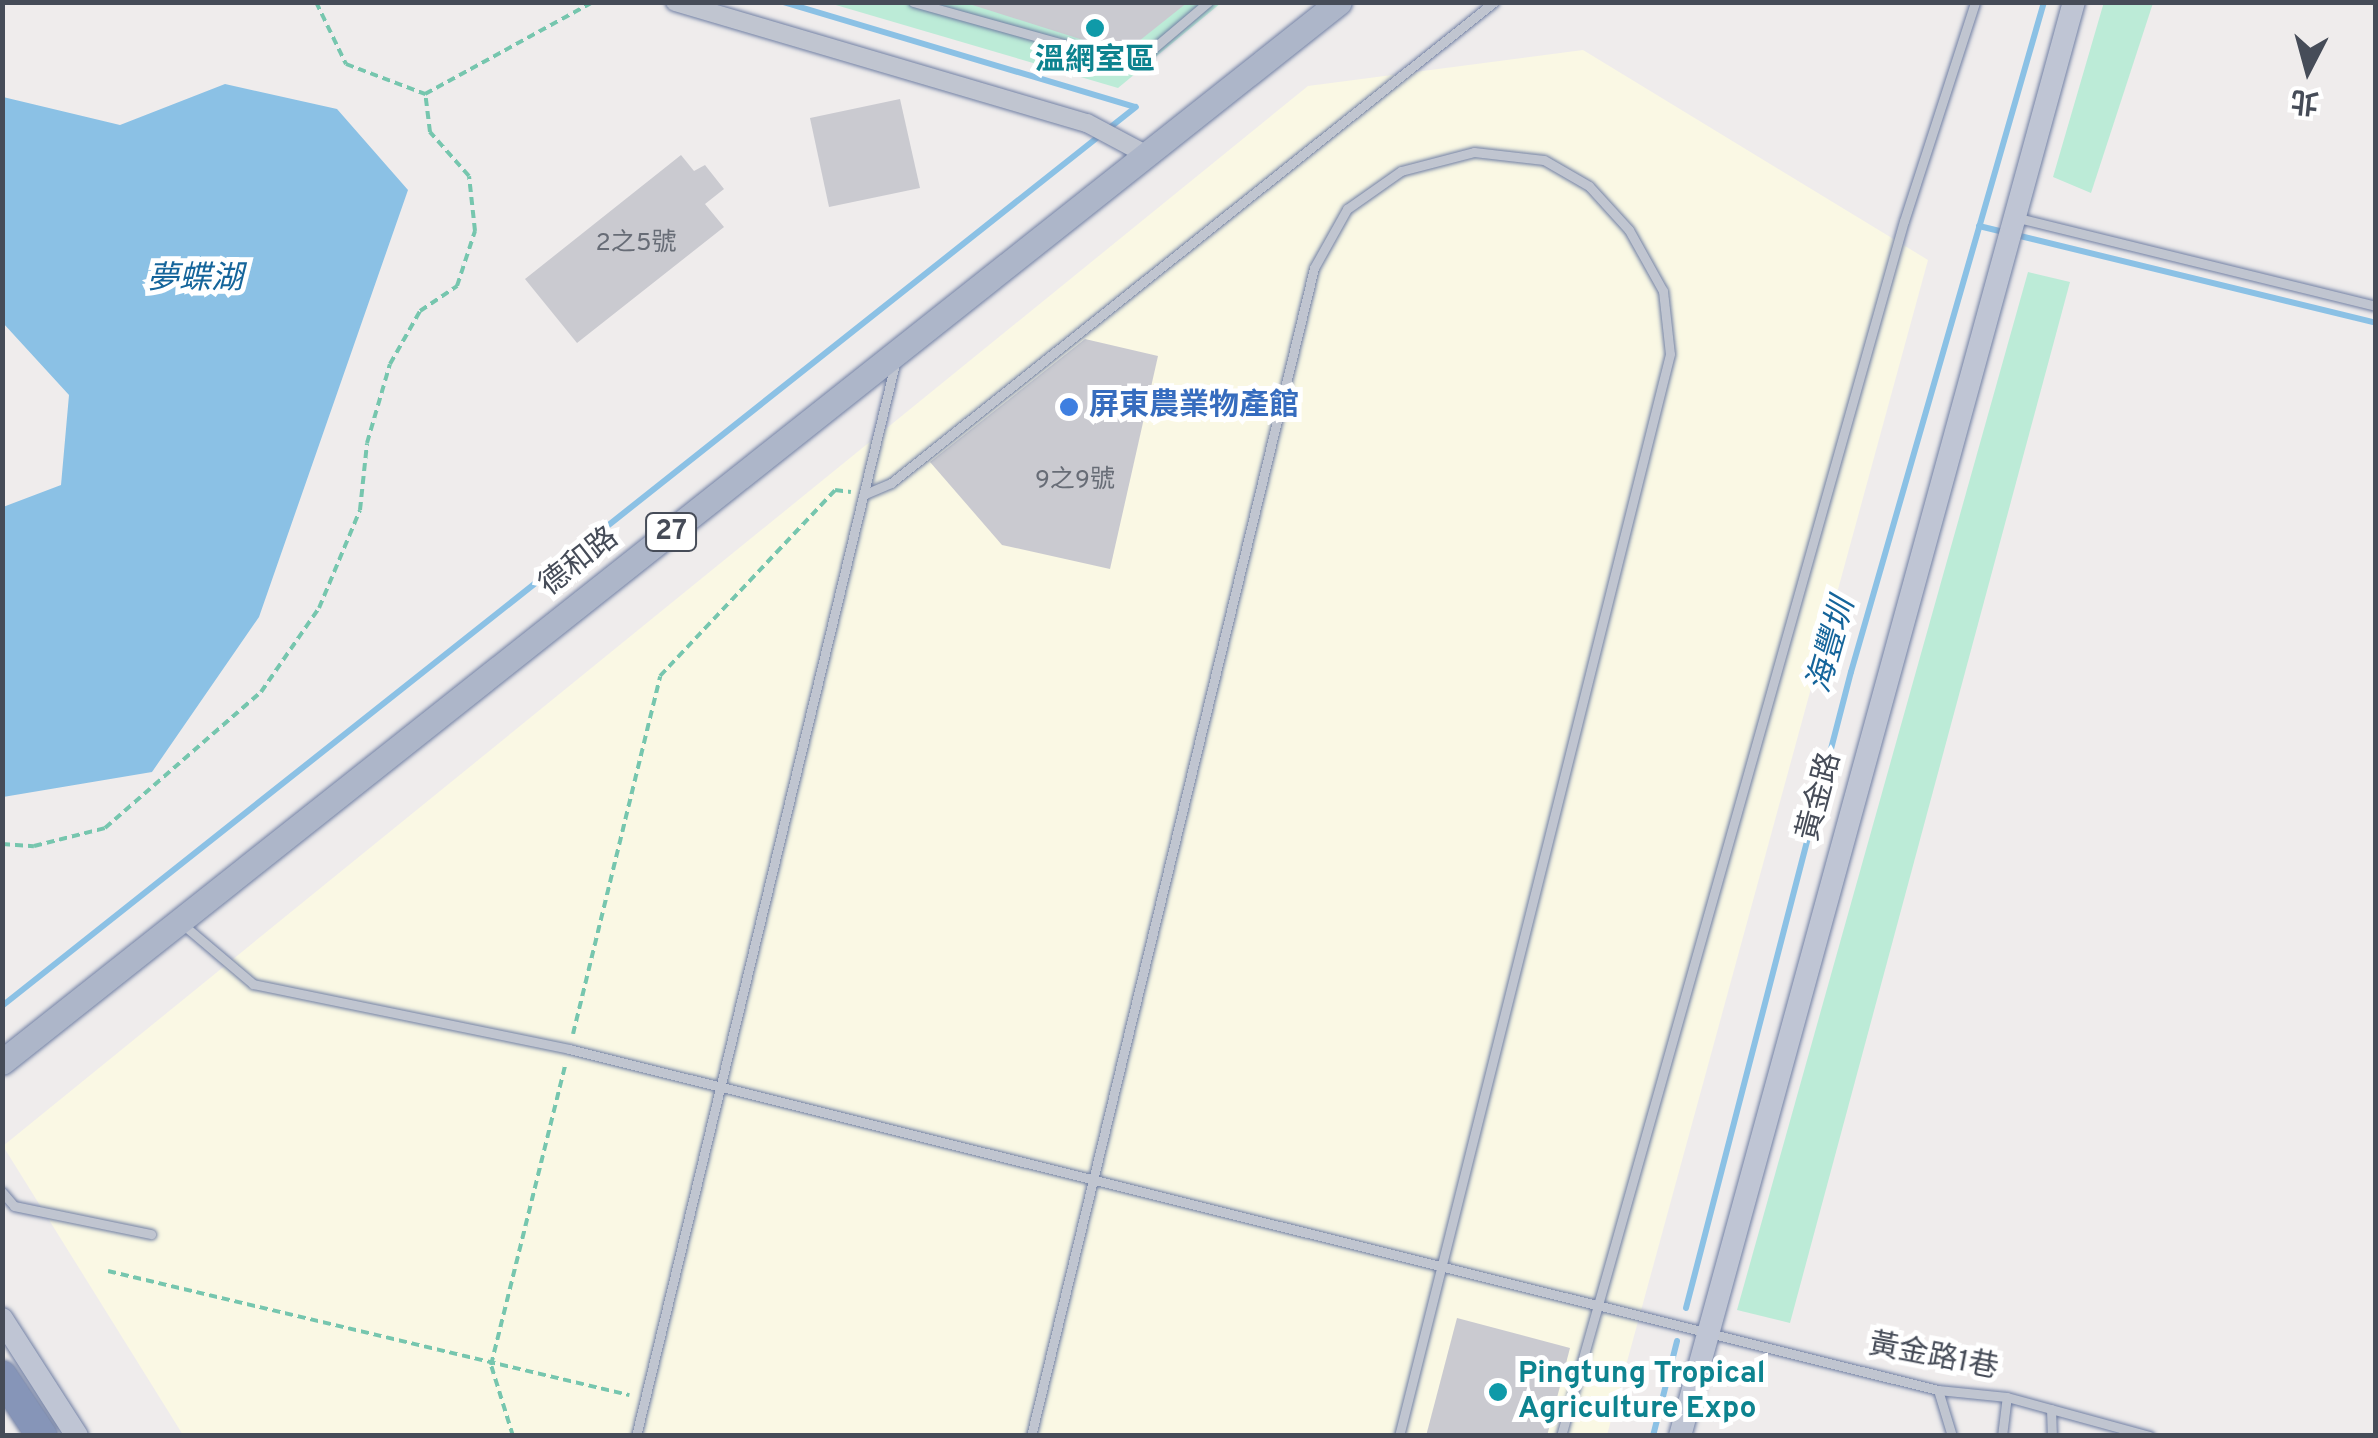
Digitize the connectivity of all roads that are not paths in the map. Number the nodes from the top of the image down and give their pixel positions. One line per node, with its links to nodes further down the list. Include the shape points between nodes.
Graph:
1 (674, 2): 8 (street, via 1087,123)
2 (914, 2): 3 (lane, via 1135,64)
3 (1208, 2)
4 (1339, 2): 8 (main road, 德和路 / 27)
5 (1494, 2): 12 (lane, via 891,483)
6 (1975, 2): 20 (lane, via 1904,221)
7 (2074, 2): 9 (street, 黃金路)
8 (1146, 155): 11 (main road, 德和路 / 27)
9 (2012, 216): 10 (lane); 22 (street, 黃金路)
10 (2376, 306)
11 (898, 352): 12 (lane); 13 (main road, 德和路 / 27)
12 (864, 494): 15 (lane)
13 (180, 922): 14 (main road, 德和路 / 27); 15 (lane, 黃金路1巷, via 252,984)
14 (2, 1062)
15 (721, 1086): 16 (lane, 黃金路1巷); 29 (lane)
16 (1097, 1175): 19 (lane, 黃金路1巷); 19 (lane, via 1314,268 1346,209 1401,171 1474,152 1544,160 1589,186 1629,230 1663,291 1670,354); 30 (lane)
17 (2, 1192): 18 (lane, via 14,1206)
18 (151, 1234)
19 (1445, 1264): 20 (lane, 黃金路1巷); 31 (lane)
20 (1595, 1303): 22 (lane, 黃金路1巷); 32 (lane)
21 (2, 1320): 27 (street)
22 (1706, 1330): 24 (lane, 黃金路1巷); 33 (street, 黃金路)
23 (2, 1376): 28 (highway)
24 (1938, 1390): 25 (lane, 黃金路1巷); 34 (lane)
25 (2007, 1398): 26 (lane, 黃金路1巷); 35 (lane)
26 (2050, 1409): 36 (lane); 37 (lane, 黃金路1巷)
27 (77, 1435)
28 (42, 1436)
29 (636, 1436)
30 (1031, 1436)
31 (1399, 1436)
32 (1561, 1436)
33 (1680, 1436)
34 (1952, 1436)
35 (2002, 1436)
36 (2052, 1436)
37 (2150, 1436)

